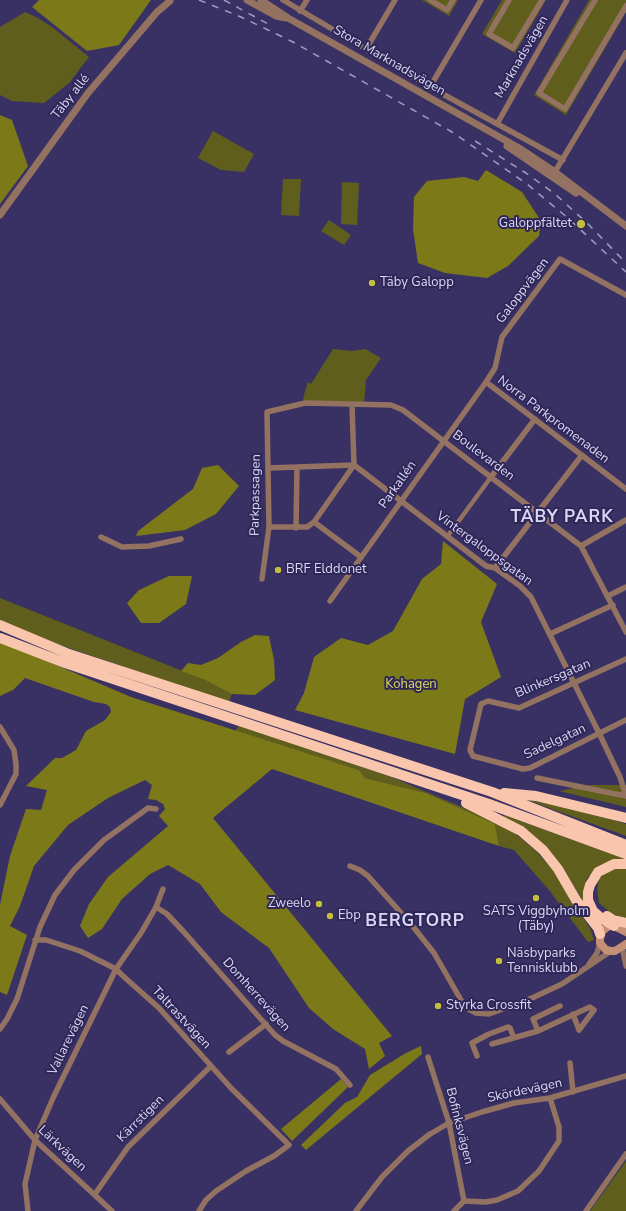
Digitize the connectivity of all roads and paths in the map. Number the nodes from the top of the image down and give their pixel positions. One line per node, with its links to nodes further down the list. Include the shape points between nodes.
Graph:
1 (248, 0): 17 (street, Stora Marknadsvägen, via 276,16)
2 (261, 0): 17 (street, Stora Marknadsvägen)
3 (267, 0): 17 (street, Stora Marknadsvägen, via 283,10)
4 (283, 0): 16 (street)
5 (307, 0): 16 (street)
6 (394, 0): 18 (street)
7 (430, 0): 8 (street, via 447,10)
8 (453, 0)
9 (481, 0): 20 (street)
10 (509, 0): 11 (street, via 489,34 514,48)
11 (542, 0)
12 (567, 0): 21 (street, Marknadsvägen)
13 (595, 0): 15 (street, via 539,93 565,109)
14 (170, 1): 24 (street, Täby allé, via 157,12 88,93)
15 (626, 6)
16 (300, 11): 18 (street)
17 (288, 18): 23 (street, Stora Marknadsvägen, via 477,126)
18 (366, 49): 20 (street)
19 (626, 53): 22 (street)
20 (430, 87): 21 (street)
21 (497, 124): 22 (street)
22 (563, 160): 23 (street)
23 (553, 175): 25 (street, Stora Marknadsvägen); 26 (street, Stora Marknadsvägen)
24 (0, 215)
25 (626, 226)
26 (626, 230)
27 (626, 295): 28 (street, Galoppvägen, via 560,259 502,337 495,368)
28 (486, 382): 31 (street, Norra Parkpromenaden); 32 (street, Parkallén)
29 (352, 405): 30 (street, Boulevarden, via 305,403); 32 (street, Boulevarden, via 391,404); 34 (street)
30 (267, 412): 36 (street, Parkpassagen)
31 (534, 419): 33 (street, Norra Parkpromenaden); 37 (street)
32 (444, 441): 37 (street, Boulevarden); 39 (street, Parkallén)
33 (582, 454): 38 (street, Norra Parkpromenaden); 40 (street)
34 (354, 465): 35 (street); 39 (street, Vintergaloppsgatan); 42 (street)
35 (296, 467): 36 (street); 44 (street)
36 (268, 468): 43 (street, Parkpassagen)
37 (491, 477): 40 (street, Boulevarden); 46 (street)
38 (626, 489)
39 (400, 501): 46 (street, Vintergaloppsgatan); 49 (street, Parkallén)
40 (537, 511): 48 (street, Boulevarden); 50 (street)
41 (626, 520): 48 (street)
42 (314, 522): 44 (street, via 307,527); 49 (street)
43 (269, 527): 44 (street); 51 (street, Parkpassagen)
44 (296, 528)
45 (101, 537): 47 (street, via 122,548 149,546)
46 (447, 537): 50 (street, Vintergaloppsgatan, via 486,566)
47 (181, 539)
48 (581, 546): 53 (street, Boulevarden)
49 (361, 557): 54 (street, Parkallén)
50 (495, 568): 58 (street, Vintergaloppsgatan, via 531,597)
51 (262, 579)
52 (626, 586): 53 (street)
53 (608, 596): 55 (street, Boulevarden)
54 (330, 601)
55 (613, 605): 57 (street, Boulevarden); 58 (street)
56 (0, 625): 68 (highway, via 69,654)
57 (626, 632)
58 (550, 634): 61 (street, Vintergaloppsgatan)
59 (0, 638): 66 (highway, via 65,663)
60 (626, 659): 61 (street, Blinkersgatan)
61 (574, 683): 64 (street, Vintergaloppsgatan); 65 (street, Blinkersgatan, via 519,708 488,701 481,704)
62 (626, 720): 64 (street, Sadelgatan)
63 (0, 728): 70 (street, via 14,750 16,764 16,774)
64 (599, 734): 65 (street, Sadelgatan, via 530,768 523,769 475,756); 69 (street, Vintergaloppsgatan)
65 (470, 750)
66 (345, 756): 74 (highway); 80 (highway, via 458,799 521,831 544,850 558,869 576,900 598,928)
67 (537, 778): 69 (street)
68 (492, 792): 72 (highway, via 536,796); 73 (highway)
69 (626, 796)
70 (0, 805)
71 (156, 809): 81 (street, via 148,808 104,840 74,870 56,895)
72 (626, 818)
73 (626, 845)
74 (626, 854)
75 (626, 864): 79 (highway, via 606,867 594,877 591,887 594,904 603,914)
76 (350, 866): 86 (street, via 368,876 407,920 434,953 465,1007 476,1013 489,1014 532,998 562,984)
77 (164, 889): 78 (street, Vallarevägen)
78 (156, 907): 85 (street, Vallarevägen); 89 (street, Domherrevägen, via 167,914 183,931)
79 (622, 927): 80 (main road, via 605,928); 82 (main road)
80 (600, 939): 83 (main road, via 606,950); 86 (street, via 597,953)
81 (35, 940): 85 (street, Taltrastvägen, via 69,946); 90 (street, via 17,999)
82 (624, 946): 83 (main road); 84 (street)
83 (611, 951): 86 (street)
84 (626, 966)
85 (116, 969): 98 (street, Taltrastvägen, via 159,1008); 105 (street, Vallarevägen)
86 (585, 969)
87 (560, 1006): 91 (street, via 533,1019)
88 (573, 1014): 91 (street)
89 (266, 1024): 94 (street); 100 (street, Domherrevägen, via 283,1041 336,1069)
90 (0, 1029)
91 (538, 1031): 92 (street)
92 (514, 1038): 93 (street); 95 (street, via 508,1027 489,1034 472,1043)
93 (492, 1044)
94 (229, 1052)
95 (477, 1056)
96 (428, 1057): 104 (street, Bofinksvägen)
97 (570, 1064): 101 (street)
98 (211, 1066): 107 (street, Kärrstigen, via 128,1147); 111 (street, Taltrastvägen, via 289,1145 216,1191)
99 (626, 1076): 101 (street, Skördevägen)
100 (350, 1085)
101 (573, 1092): 102 (street, Skördevägen)
102 (550, 1098): 104 (street, Skördevägen, via 514,1103); 108 (street, via 559,1127 559,1141 539,1171 518,1191 497,1200)
103 (0, 1099): 105 (street, Lärkvägen)
104 (449, 1123): 108 (street, Bofinksvägen); 112 (street, Skördevägen, via 408,1151 382,1177)
105 (35, 1140): 107 (street, Lärkvägen); 109 (street, Vallarevägen, via 25,1184)
106 (626, 1154): 114 (street)
107 (95, 1194): 110 (street, Lärkvägen)
108 (464, 1201): 113 (street)
109 (28, 1211)
110 (112, 1211)
111 (199, 1211)
112 (356, 1211)
113 (455, 1211)
114 (586, 1211)

